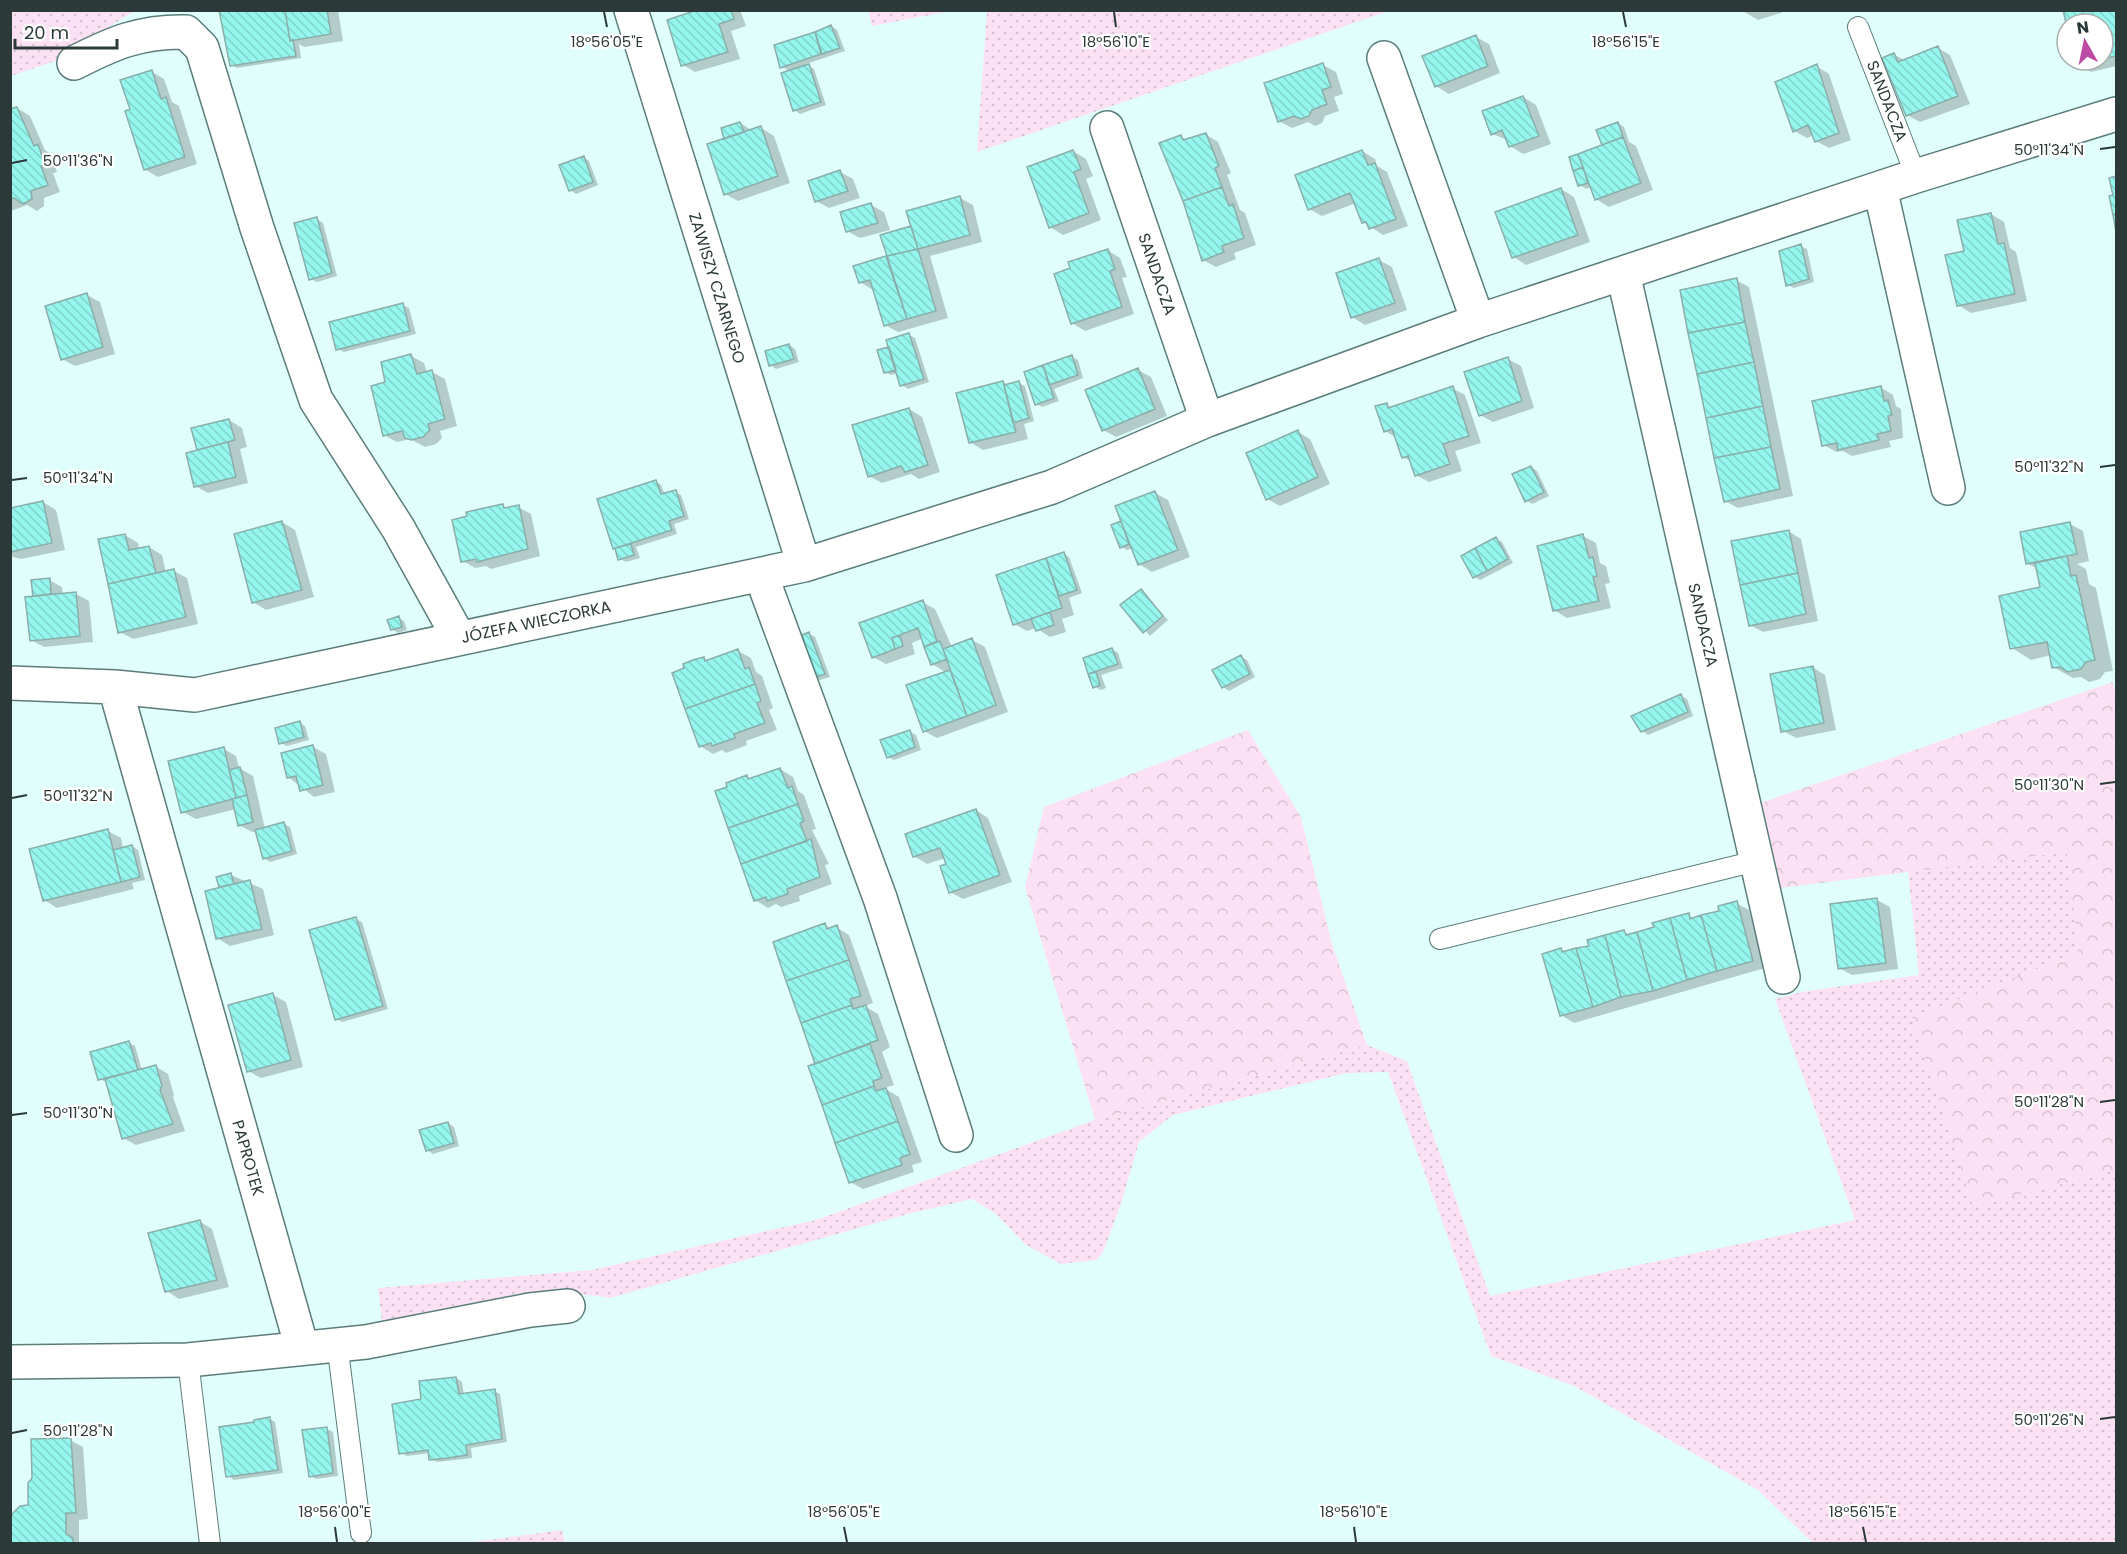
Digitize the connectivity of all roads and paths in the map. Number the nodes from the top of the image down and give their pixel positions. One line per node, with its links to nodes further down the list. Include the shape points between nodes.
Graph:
1 (631, 10): 13 (street, ZAWISZY CZARNEGO)
2 (1858, 27): 7 (lane, SANDACZA)
3 (1384, 58): 10 (street)
4 (74, 63): 15 (street, via 116,41 159,31 186,32 202,48 257,228 316,400 398,528)
5 (2116, 114): 7 (street)
6 (1107, 128): 11 (street, SANDACZA)
7 (1916, 176): 8 (street)
8 (1880, 188): 9 (street); 12 (street)
9 (1623, 273): 10 (street); 18 (street, SANDACZA)
10 (1478, 321): 11 (street)
11 (1207, 420): 13 (street, JÓZEFA WIECZORKA, via 1052,487)
12 (1948, 488)
13 (804, 566): 14 (street, JÓZEFA WIECZORKA)
14 (761, 575): 15 (street, JÓZEFA WIECZORKA); 21 (street, via 880,897)
15 (459, 638): 17 (street, JÓZEFA WIECZORKA, via 195,695)
16 (10, 683): 17 (street, JÓZEFA WIECZORKA)
17 (115, 687): 24 (street, PAPROTEK)
18 (1756, 861): 19 (lane); 20 (street, SANDACZA)
19 (1440, 939)
20 (1783, 977)
21 (956, 1135)
22 (568, 1306): 23 (street, via 366,1342)
23 (337, 1343): 24 (street); 27 (lane)
24 (302, 1348): 25 (street)
25 (189, 1360): 26 (street); 28 (lane)
26 (10, 1362)
27 (361, 1533)
28 (210, 1544)

